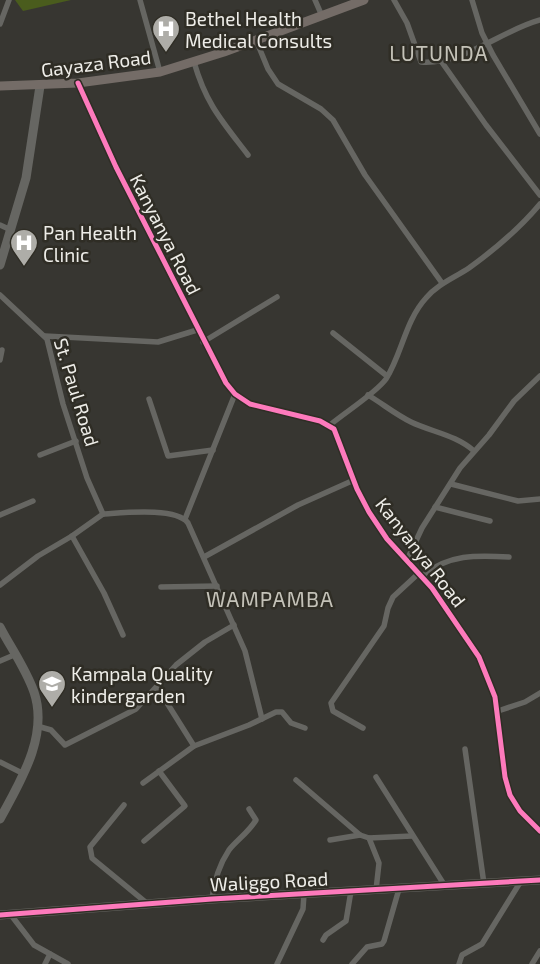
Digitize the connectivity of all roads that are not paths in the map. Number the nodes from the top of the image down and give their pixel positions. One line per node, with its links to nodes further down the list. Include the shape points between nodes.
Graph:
1 (9, 0): 9 (street)
2 (140, 0): 14 (street)
3 (315, 0): 7 (street)
4 (364, 0): 7 (main road, Gayaza Road)
5 (394, 0): 12 (street, via 407,23 418,58 424,62)
6 (472, 0): 11 (street)
7 (322, 16): 10 (main road, Gayaza Road)
8 (540, 20): 11 (street, via 515,28)
9 (0, 24)
10 (256, 40): 13 (main road, Gayaza Road); 25 (street, via 278,84 321,109 333,120 365,175)
11 (488, 43): 12 (street); 18 (street)
12 (441, 61): 20 (street)
13 (194, 62): 14 (main road, Gayaza Road); 19 (street, via 208,102)
14 (160, 72): 15 (main road, Gayaza Road)
15 (78, 84): 17 (main road, Gayaza Road); 28 (street, Kanyanya Road)
16 (0, 86): 17 (main road, Gayaza Road)
17 (40, 86): 23 (street, via 27,169)
18 (540, 134)
19 (248, 155)
20 (540, 195)
21 (540, 204): 25 (street, via 469,268)
22 (0, 225): 23 (street)
23 (11, 230): 24 (street)
24 (1, 261)
25 (442, 283): 34 (street, via 417,308)
26 (0, 295): 30 (street, St. Paul Road)
27 (277, 297): 31 (street)
28 (197, 330): 30 (street, via 158,342); 31 (street, Kanyanya Road)
29 (333, 334): 34 (street)
30 (45, 336): 40 (street, St. Paul Road)
31 (204, 342): 36 (street, Kanyanya Road)
32 (2, 350): 33 (street)
33 (0, 360)
34 (387, 376): 37 (street)
35 (540, 376): 42 (street, via 514,401)
36 (235, 394): 39 (street, Kanyanya Road, via 250,404); 41 (street)
37 (368, 395): 39 (street); 42 (street, via 402,417 461,441)
38 (149, 399): 41 (street, via 168,456)
39 (330, 425): 44 (street, Kanyanya Road)
40 (76, 441): 43 (street); 49 (street, St. Paul Road, via 87,478)
41 (213, 450): 51 (street)
42 (474, 451): 45 (street)
43 (40, 455)
44 (354, 480): 54 (street, via 298,505); 56 (street, Kanyanya Road, via 379,528)
45 (451, 484): 46 (street, via 518,501); 48 (street)
46 (540, 499)
47 (33, 501): 50 (street)
48 (435, 507): 52 (street); 56 (street)
49 (103, 514): 51 (street, via 158,513); 53 (street)
50 (0, 515)
51 (185, 519): 54 (street)
52 (490, 521)
53 (72, 536): 58 (street, via 38,556); 63 (street)
54 (204, 557): 59 (street)
55 (509, 557): 57 (street, via 460,557)
56 (407, 560): 57 (street, Kanyanya Road)
57 (420, 574): 68 (street, Kanyanya Road, via 479,657 491,683); 72 (street, via 393,597 384,626 331,704 332,711)
58 (0, 585)
59 (217, 586): 60 (street); 61 (street)
60 (161, 587)
61 (234, 625): 66 (street, via 196,648); 69 (street)
62 (0, 627): 64 (street)
63 (123, 634)
64 (14, 655): 65 (street); 70 (street, via 34,691)
65 (0, 661)
66 (157, 688): 70 (street, via 123,717 65,745 51,730); 73 (street)
67 (540, 694): 68 (street)
68 (498, 711): 84 (street, Kanyanya Road, via 507,786 514,802)
69 (262, 719): 71 (street, via 280,711 291,723); 73 (street)
70 (37, 726): 77 (street, via 34,748)
71 (305, 728)
72 (363, 728)
73 (194, 746): 76 (street)
74 (465, 749): 92 (street)
75 (0, 762): 77 (street)
76 (159, 771): 80 (street); 89 (street, via 185,806)
77 (22, 773): 83 (street)
78 (376, 777): 86 (street)
79 (296, 780): 85 (street)
80 (143, 783)
81 (124, 805): 99 (street, via 90,847 90,852 92,858)
82 (249, 810): 98 (street, via 256,820 230,850 221,866)
83 (0, 819)
84 (539, 828)
85 (360, 835): 87 (street); 88 (street)
86 (412, 836): 87 (street); 93 (street)
87 (369, 838): 95 (street, via 379,863)
88 (330, 840)
89 (144, 841)
90 (540, 880): 91 (street, Waliggo Road)
91 (521, 881): 92 (street, Waliggo Road); 109 (street, via 482,944 462,955)
92 (484, 884): 93 (street, Waliggo Road)
93 (445, 886): 94 (street, Waliggo Road)
94 (399, 889): 95 (street, Waliggo Road); 108 (street, via 384,941 367,947)
95 (376, 890): 96 (street, Waliggo Road)
96 (351, 891): 97 (street, Waliggo Road); 102 (street, via 346,921)
97 (304, 894): 98 (street, Waliggo Road); 107 (street, via 303,908)
98 (212, 899): 99 (street, Waliggo Road)
99 (148, 904): 101 (street, Waliggo Road)
100 (0, 915): 101 (street, Waliggo Road)
101 (11, 915): 104 (street, via 30,940)
102 (323, 940)
103 (540, 951): 110 (street)
104 (50, 954): 105 (street); 106 (street)
105 (45, 964)
106 (68, 964)
107 (277, 964)
108 (352, 964)
109 (459, 964)
110 (532, 964)

